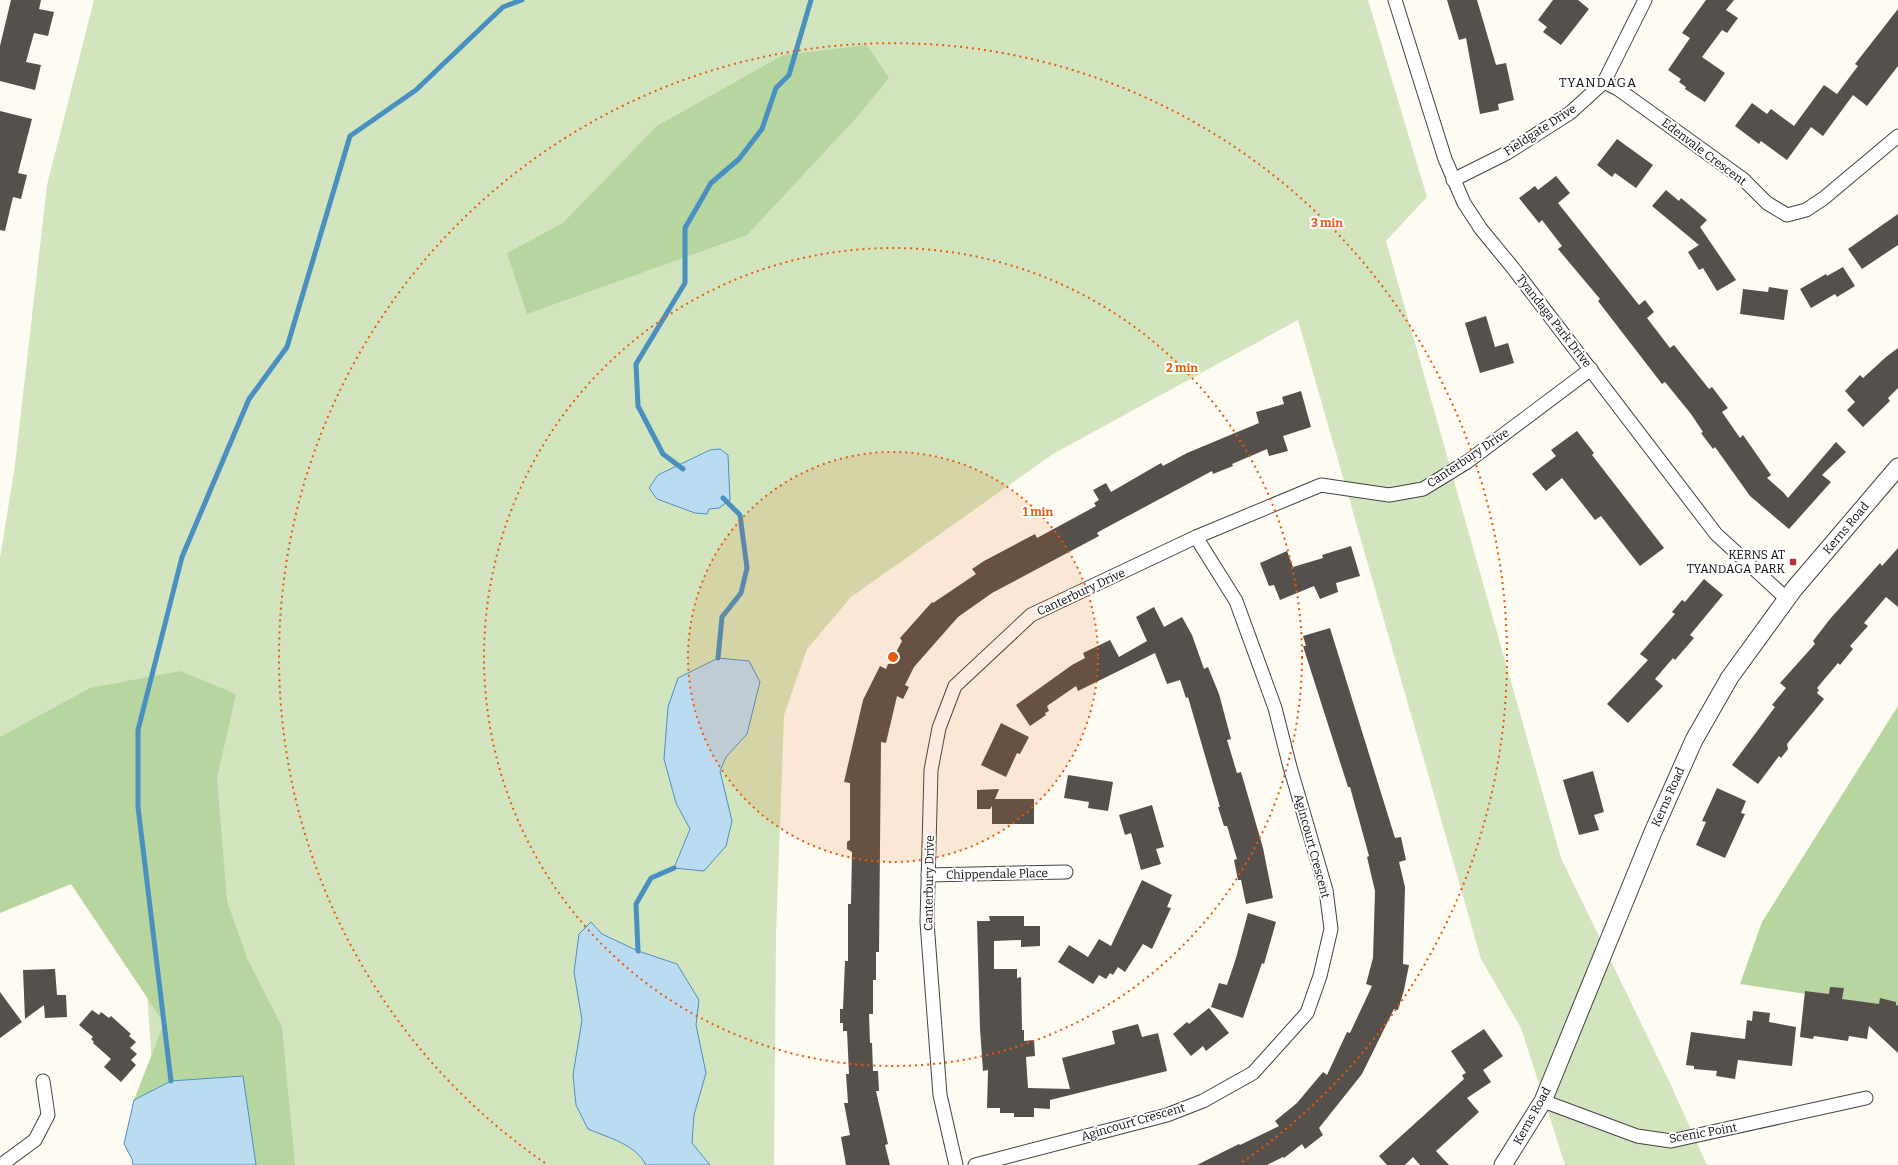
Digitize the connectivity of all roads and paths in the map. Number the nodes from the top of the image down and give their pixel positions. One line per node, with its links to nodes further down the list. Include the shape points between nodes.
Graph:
1 (1395, 0): 5 (street, Tyandaga Park Drive, via 1444,159)
2 (1645, 0): 3 (street, Fieldgate Drive)
3 (1604, 82): 4 (street, Edenvale Crescent, via 1743,179 1767,203 1787,215 1806,210 1824,198); 5 (street, Fieldgate Drive, via 1570,113 1507,153)
4 (1898, 136)
5 (1453, 180): 6 (street, Tyandaga Park Drive, via 1481,229)
6 (1591, 369): 8 (street, Canterbury Drive, via 1467,462 1423,488 1389,495 1321,485); 9 (street, Tyandaga Park Drive, via 1716,534)
7 (1898, 467): 9 (street, Kerns Road)
8 (1196, 537): 11 (street, Canterbury Drive, via 1031,615 955,686 939,728 931,770); 17 (street, Agincourt Crescent, via 1236,601 1275,708 1326,890 1331,929 1320,976 1307,1013 1252,1073 1203,1101 1166,1115)
9 (1787, 599): 14 (street, Kerns Road, via 1730,677 1694,740 1652,832)
10 (1066, 872): 11 (street, Chippendale Place)
11 (928, 875): 16 (street, Canterbury Drive, via 927,922 940,1095)
12 (43, 1081): 15 (street, via 48,1115 35,1140)
13 (1866, 1098): 14 (street, Scenic Point, via 1671,1141 1637,1136)
14 (1543, 1100): 18 (street, Kerns Road)
15 (1, 1165)
16 (956, 1165)
17 (975, 1165)
18 (1504, 1165)

